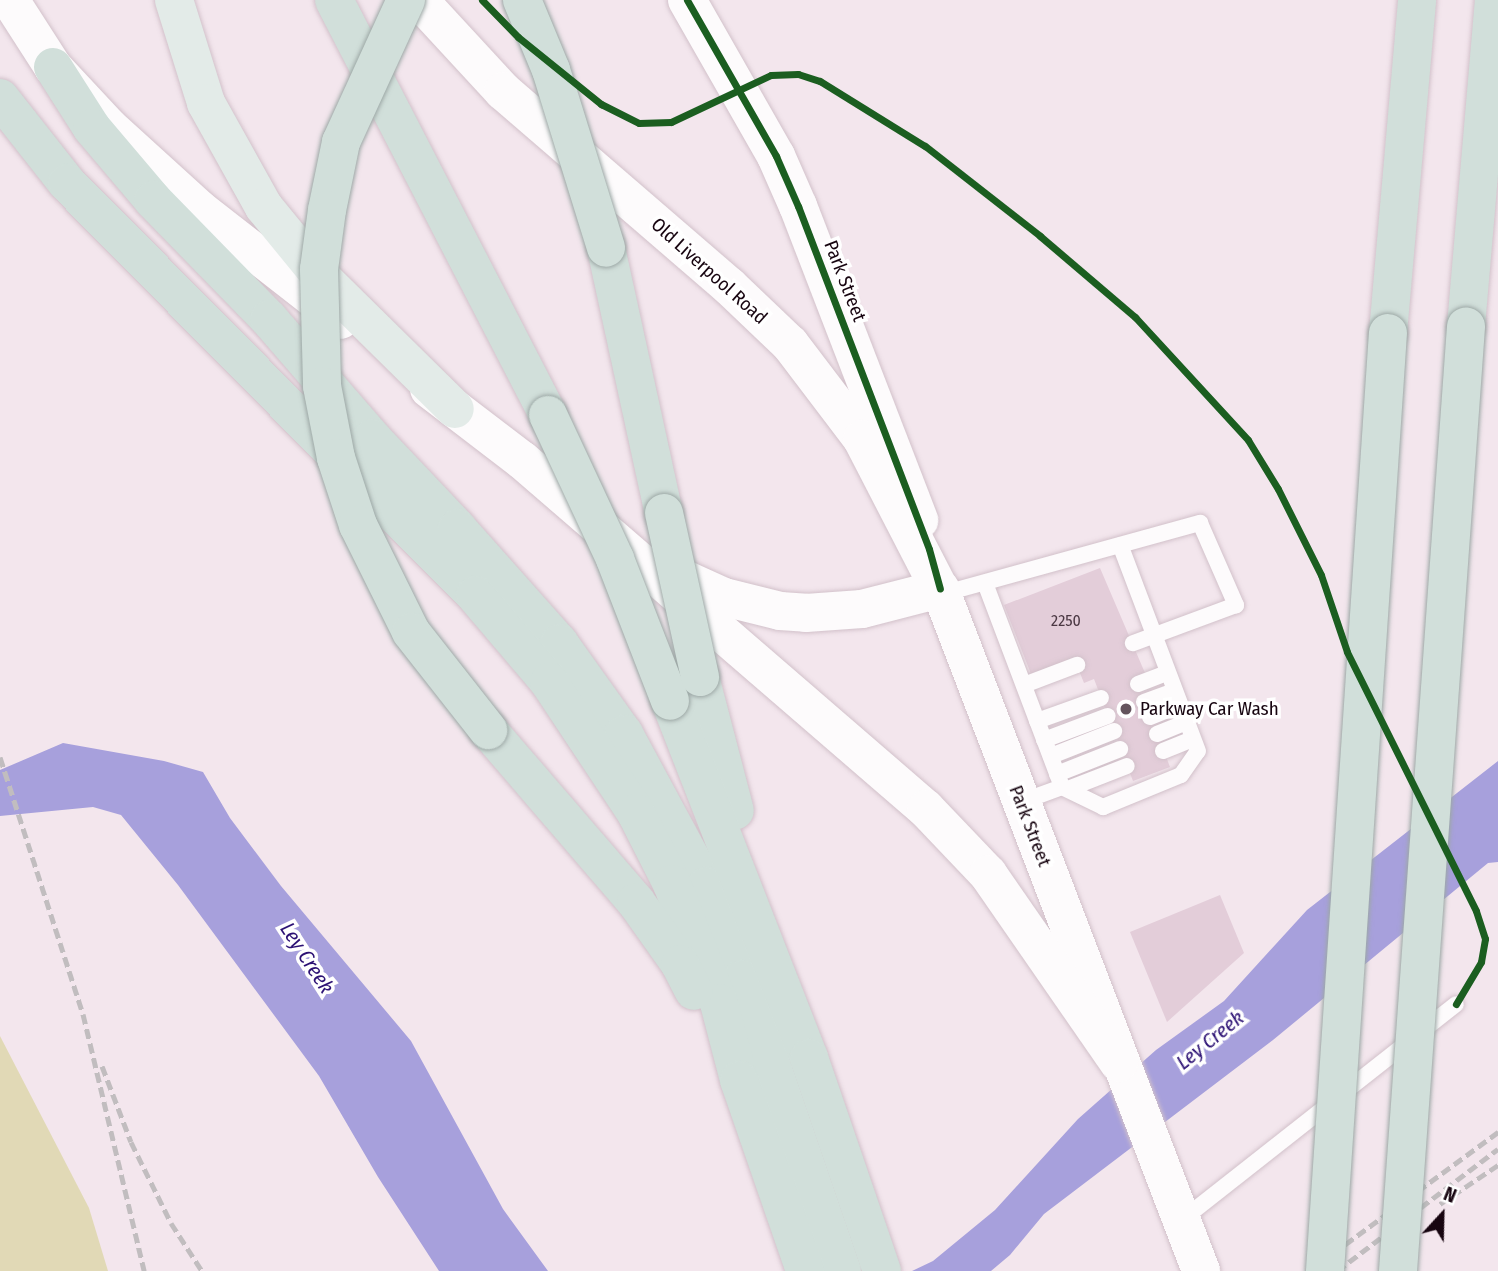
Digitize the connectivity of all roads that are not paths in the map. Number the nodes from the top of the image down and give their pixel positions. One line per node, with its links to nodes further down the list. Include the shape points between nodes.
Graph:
1 (10, 0): 10 (main road)
2 (174, 0): 12 (main road, via 206,103 264,207 323,279)
3 (334, 0): 37 (highway, bridge, via 548,415 615,559)
4 (406, 0): 40 (highway, bridge, via 341,142 319,269 322,386 335,458 358,525 411,632 488,730 636,902 680,964)
5 (419, 0): 16 (main road, Old Liverpool Road, via 503,91 790,344 862,439)
6 (522, 0): 37 (highway, bridge, via 551,70 606,248 700,677)
7 (687, 0): 16 (main road, Park Street, via 776,156 798,206 925,536)
8 (1418, 0): 46 (highway, bridge, via 1388,333)
9 (1494, 0): 47 (highway, bridge)
10 (53, 67): 12 (main road, via 109,127 199,209); 40 (highway, via 92,128 135,179 269,319 559,643 625,734 706,886)
11 (0, 98): 40 (highway, via 67,183 475,595 549,682 636,813 672,884 719,1003)
12 (455, 409): 14 (main road, via 522,460)
13 (1120, 545): 15 (lane); 17 (lane); 17 (lane, via 1200,523 1236,605)
14 (628, 553): 16 (main road, via 724,597 780,611 862,609); 39 (main road, via 926,809 988,874)
15 (985, 583): 16 (lane); 22 (lane)
16 (941, 591): 36 (main road, Park Street)
17 (1153, 636): 18 (lane); 20 (lane)
18 (1133, 643)
19 (1077, 665): 22 (lane)
20 (1167, 673): 21 (lane); 24 (lane)
21 (1138, 684)
22 (1024, 685): 26 (lane)
23 (1101, 698): 26 (lane)
24 (1177, 698): 25 (lane); 27 (lane)
25 (1147, 709)
26 (1037, 721): 30 (lane)
27 (1186, 722): 28 (lane); 29 (lane)
28 (1157, 734)
29 (1193, 739): 32 (lane); 35 (lane, via 1198,751 1181,775 1103,807)
30 (1044, 740): 33 (lane); 33 (lane, via 1111,723)
31 (1121, 749): 35 (lane)
32 (1163, 751)
33 (1051, 757): 35 (lane)
34 (1127, 766): 35 (lane)
35 (1062, 784): 36 (lane)
36 (1021, 802): 39 (main road, Park Street)
37 (773, 962): 40 (highway)
38 (1456, 1004): 41 (lane)
39 (1119, 1063): 41 (main road, Park Street)
40 (774, 1069): 42 (highway); 43 (highway); 44 (highway)
41 (1181, 1221): 45 (main road, Park Street)
42 (805, 1271)
43 (842, 1271)
44 (881, 1271)
45 (1201, 1271)
46 (1325, 1271)
47 (1398, 1271)

